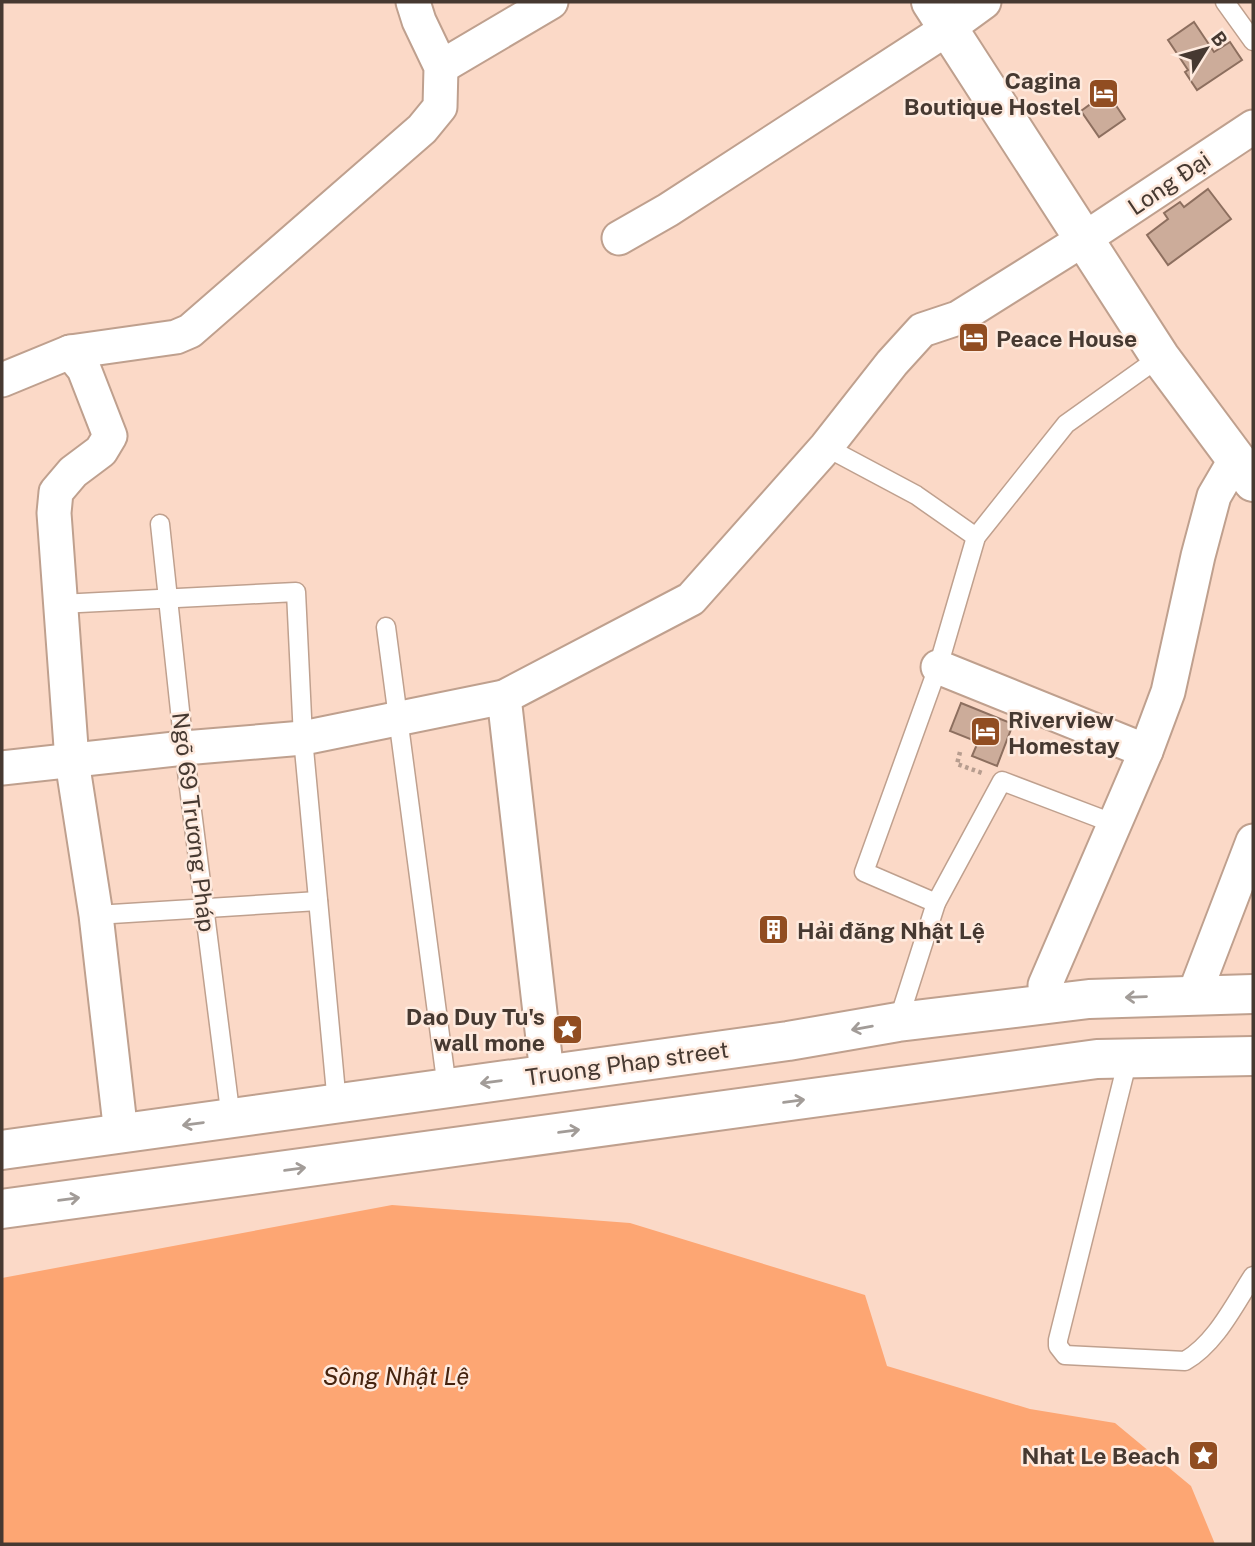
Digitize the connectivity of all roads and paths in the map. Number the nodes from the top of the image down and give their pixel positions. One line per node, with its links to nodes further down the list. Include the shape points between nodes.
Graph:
1 (413, 2): 7 (street)
2 (551, 2): 7 (street)
3 (984, 2): 5 (street)
4 (1225, 2): 6 (lane)
5 (939, 15): 9 (street, via 668,209); 10 (main road)
6 (1253, 41)
7 (441, 68): 11 (street, via 440,107 422,129 190,331)
8 (1253, 127): 10 (street, Long Đại)
9 (619, 239)
10 (1084, 239): 12 (main road); 14 (street, Long Đại, via 958,317 922,330)
11 (70, 352): 13 (street); 19 (street, via 84,369 110,436 101,451 73,472 57,492 54,513)
12 (1160, 357): 15 (main road); 17 (lane, via 1066,424)
13 (3, 378)
14 (826, 447): 17 (lane, via 916,495); 22 (street, Long Đại, via 691,599)
15 (1244, 471): 26 (street, via 1214,496 1168,692)
16 (160, 524): 18 (lane, Ngõ 69 Trương Pháp)
17 (976, 537): 21 (lane)
18 (168, 599): 19 (lane); 24 (lane, via 296,592); 25 (lane, Ngõ 69 Trương Pháp)
19 (60, 604): 28 (street)
20 (386, 627): 23 (lane)
21 (938, 667): 26 (street); 34 (lane, via 864,872)
22 (504, 697): 23 (street, Long Đại); 43 (street)
23 (399, 719): 24 (street, Long Đại); 44 (lane)
24 (303, 738): 25 (street, Long Đại); 33 (lane)
25 (184, 748): 28 (street, Long Đại); 35 (lane, Ngõ 69 Trương Pháp)
26 (1146, 751): 31 (street)
27 (960, 752): 30 (path, via 957,764)
28 (72, 761): 29 (street, Long Đại); 36 (street)
29 (2, 768)
30 (1002, 781): 31 (lane); 34 (lane)
31 (1115, 824): 39 (street, via 1045,985)
32 (1253, 841): 38 (street)
33 (318, 901): 35 (lane); 45 (lane)
34 (936, 904): 40 (lane)
35 (205, 907): 36 (lane); 46 (lane, Ngõ 69 Trương Pháp)
36 (96, 915): 47 (street)
37 (1253, 994): 38 (main road, Truong Phap street)
38 (1194, 995): 39 (main road, Truong Phap street, one-way to 39)
39 (1048, 1004): 40 (main road, Truong Phap street)
40 (898, 1022): 43 (main road, Truong Phap street, one-way to 43)
41 (1253, 1056): 42 (main road)
42 (1128, 1059): 49 (main road, one-way to 42, via 1083,1061); 50 (lane, via 1058,1346 1065,1354 1185,1361 1210,1340)
43 (547, 1074): 44 (main road, Truong Phap street, one-way to 44)
44 (447, 1088): 45 (main road, Truong Phap street)
45 (337, 1104): 46 (main road, Truong Phap street)
46 (231, 1119): 47 (main road, Truong Phap street, one-way to 47)
47 (121, 1134): 48 (main road, Truong Phap street)
48 (2, 1150)
49 (2, 1209)
50 (1253, 1276)

